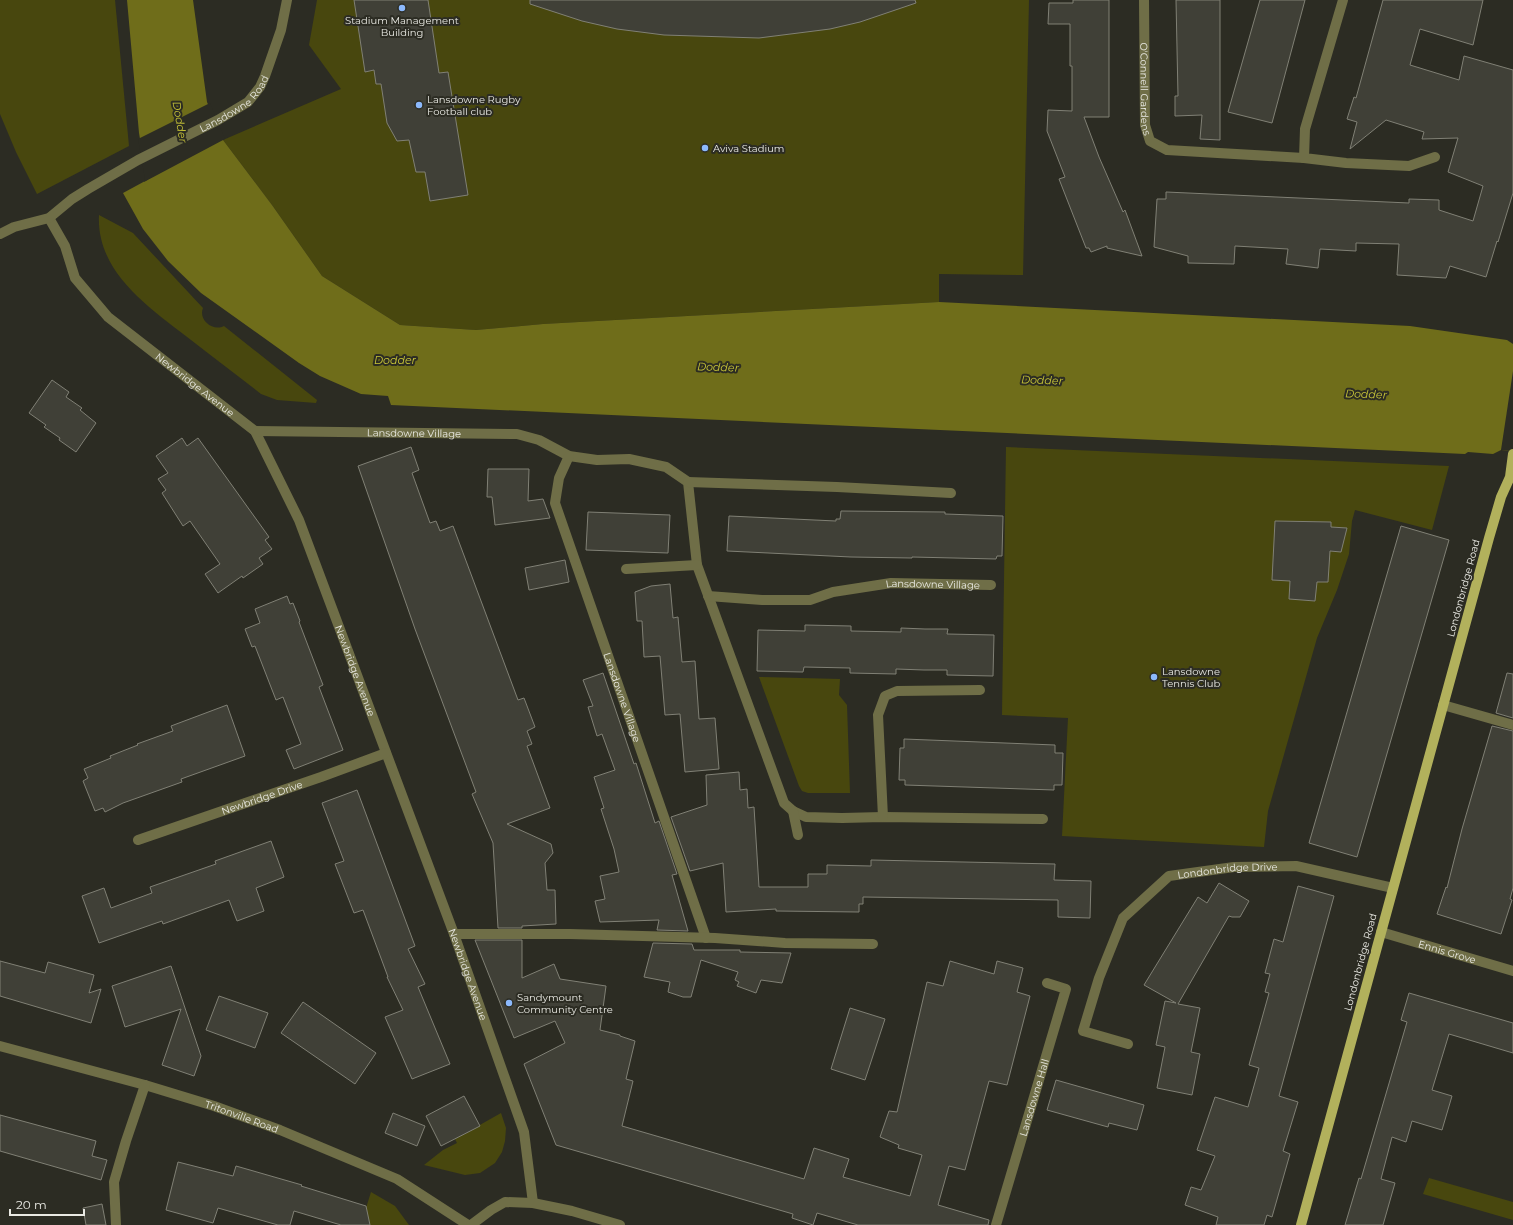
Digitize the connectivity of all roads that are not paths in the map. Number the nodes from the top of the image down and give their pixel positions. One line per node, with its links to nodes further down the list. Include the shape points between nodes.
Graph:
1 (287, 0): 6 (street, Lansdowne Road, via 273,56 260,87 248,102 72,199)
2 (1144, 0): 5 (street, O'Connell Gardens, via 1145,125 1150,140 1167,150)
3 (1343, 0): 5 (street, via 1305,130)
4 (1435, 157): 5 (street, O'Connell Gardens, via 1409,166)
5 (1304, 158)
6 (49, 218): 7 (street, via 14,227); 8 (street, Newbridge Avenue, via 65,246 75,278 108,317)
7 (0, 234)
8 (255, 431): 9 (street, Lansdowne Village, via 517,434 539,440); 21 (street, Newbridge Avenue, via 299,520)
9 (569, 456): 12 (street, Lansdowne Village, via 597,460 629,459 666,467); 30 (street, Lansdowne Village, via 559,478 555,503)
10 (1512, 457): 11 (main road, Londonbridge Road)
11 (1511, 477): 19 (main road, Londonbridge Road, via 1501,497)
12 (688, 482): 13 (street); 14 (street)
13 (951, 493)
14 (697, 565): 15 (street); 17 (street)
15 (626, 569)
16 (991, 585): 17 (street, Lansdowne Village, via 891,583 833,592 810,600)
17 (708, 596): 22 (street, via 784,803)
18 (980, 690): 23 (street, via 897,691 885,696 878,715)
19 (1443, 705): 20 (street); 27 (main road, Londonbridge Road)
20 (1513, 725)
21 (386, 753): 26 (street, Newbridge Drive); 29 (street, Newbridge Avenue)
22 (793, 811): 23 (street, via 806,817); 25 (street)
23 (883, 817): 24 (street)
24 (1043, 818)
25 (798, 835)
26 (138, 840)
27 (1393, 888): 28 (main road, Londonbridge Road); 34 (street, Londonbridge Drive, via 1296,866 1234,867 1169,876 1123,918 1099,978 1083,1031)
28 (1381, 932): 32 (street, Ennis Grove); 42 (main road, Londonbridge Road)
29 (454, 934): 30 (street); 37 (street, Newbridge Avenue, via 524,1132)
30 (706, 938): 31 (street, via 785,943)
31 (873, 944)
32 (1513, 971)
33 (1048, 983): 41 (street, Lansdowne Hall, via 1066,988)
34 (1128, 1044)
35 (0, 1046): 36 (street, Tritonville Road)
36 (145, 1085): 38 (street, via 114,1182); 39 (street, Tritonville Road, via 280,1130 397,1179)
37 (533, 1203): 39 (street, Tritonville Road, via 505,1202); 40 (street, Tritonville Road)
38 (116, 1225)
39 (469, 1225)
40 (620, 1225)
41 (996, 1225)
42 (1301, 1225)

